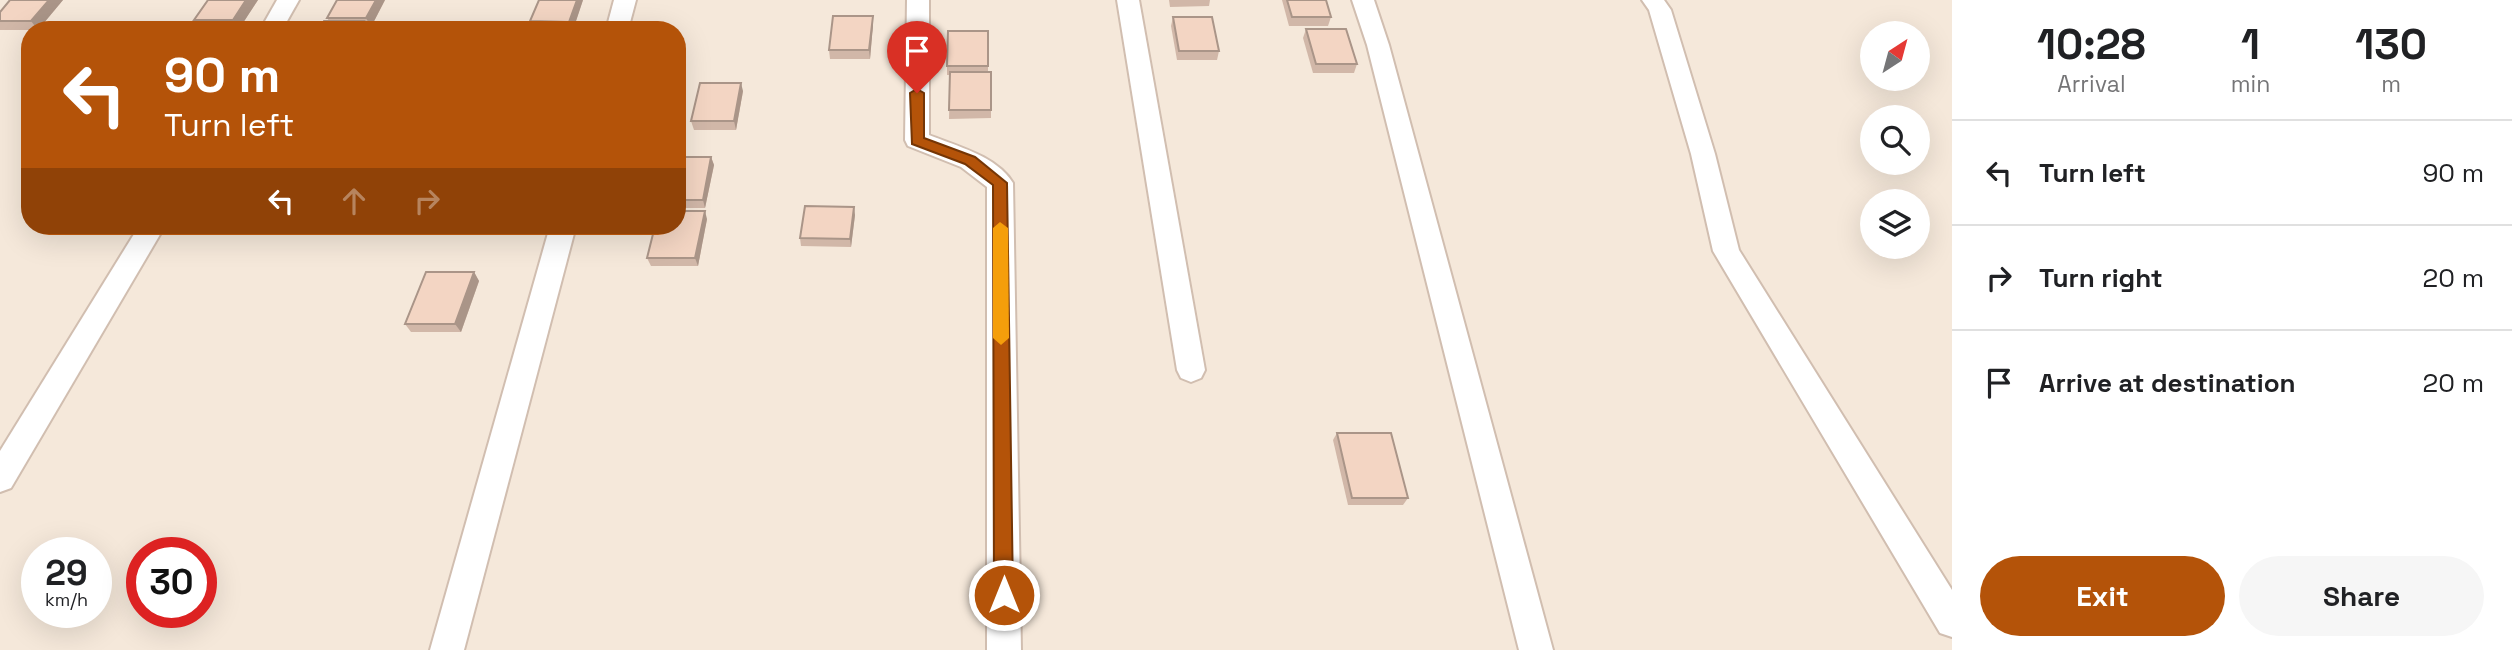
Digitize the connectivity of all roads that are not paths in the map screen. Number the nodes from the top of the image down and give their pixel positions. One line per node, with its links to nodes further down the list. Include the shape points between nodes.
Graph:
1 (288, 0): 7 (street)
2 (625, 0): 8 (street)
3 (918, 0): 15 (street, via 917,140 970,161 1000,183)
4 (1128, 0): 11 (street)
5 (1363, 0): 16 (street)
6 (1653, 0): 13 (street, via 1660,10 1703,154 1726,251)
7 (276, 21)
8 (619, 21)
9 (147, 235): 12 (street)
10 (561, 235): 14 (street)
11 (1191, 370)
12 (0, 478)
13 (1952, 621)
14 (447, 650)
15 (1004, 650)
16 (1536, 650)

